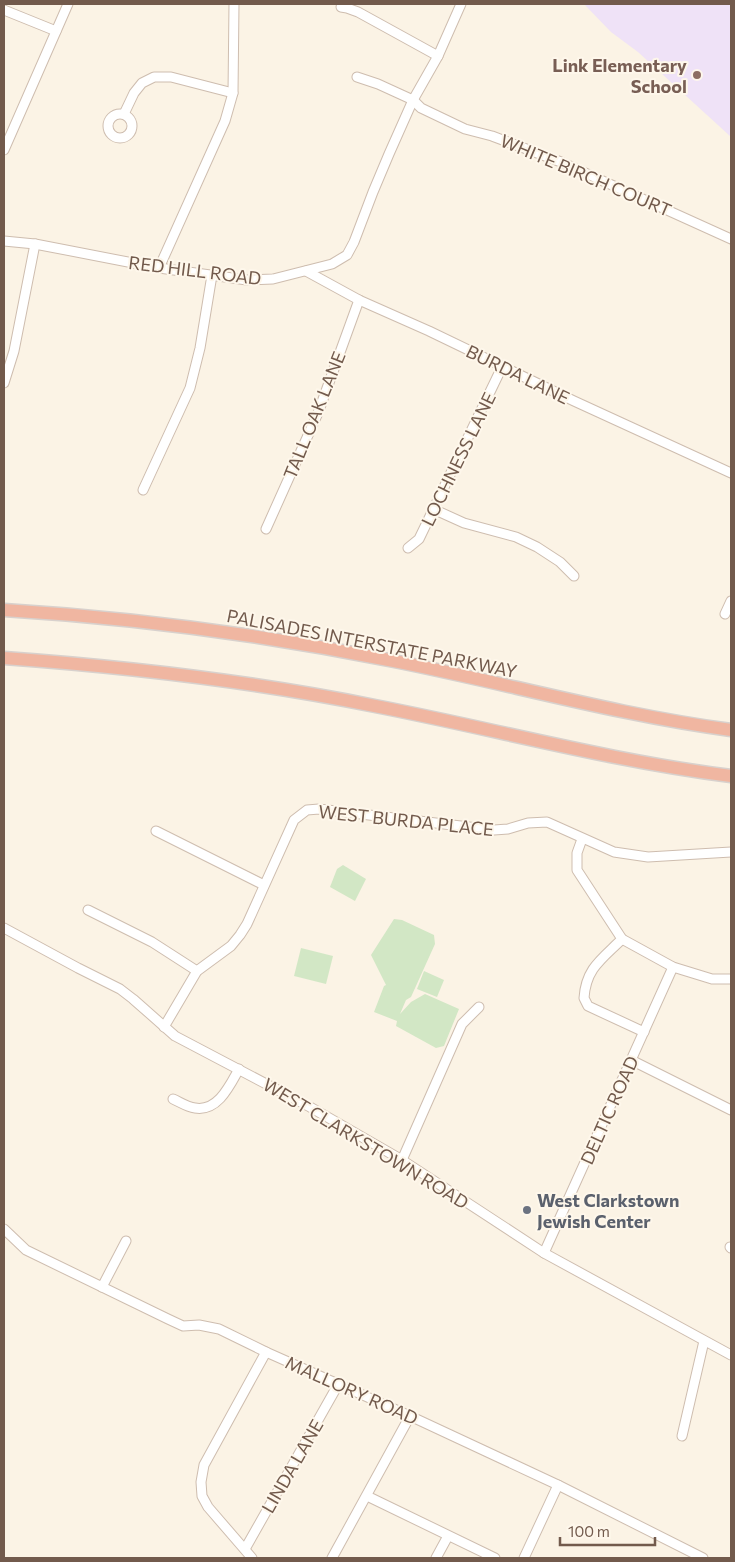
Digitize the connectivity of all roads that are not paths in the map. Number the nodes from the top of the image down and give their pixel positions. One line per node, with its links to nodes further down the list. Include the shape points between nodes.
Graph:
1 (68, 4): 6 (street)
2 (234, 4): 9 (street)
3 (461, 4): 7 (street, RED HILL ROAD)
4 (341, 7): 7 (street, via 358,12)
5 (4, 10): 6 (street)
6 (56, 31): 12 (street)
7 (438, 56): 10 (street, RED HILL ROAD)
8 (358, 77): 10 (street, WHITE BIRCH COURT)
9 (233, 93): 11 (street, via 171,77 154,76 134,93); 16 (street, via 225,122)
10 (414, 100): 13 (street, WHITE BIRCH COURT, via 421,108 465,129 561,162); 17 (street, RED HILL ROAD, via 347,255 332,264)
11 (124, 114)
12 (4, 150)
13 (731, 239)
14 (4, 241): 15 (street, RED HILL ROAD)
15 (35, 244): 16 (street, RED HILL ROAD); 21 (street, via 14,351)
16 (159, 268): 18 (street, RED HILL ROAD)
17 (306, 271): 18 (street, RED HILL ROAD, via 273,279 247,280); 19 (street, BURDA LANE)
18 (212, 275): 23 (street, via 190,388)
19 (359, 300): 20 (street, BURDA LANE); 25 (street, TALL OAK LANE, via 318,413)
20 (502, 367): 22 (street, BURDA LANE); 24 (street, LOCHNESS LANE)
21 (4, 383)
22 (731, 473)
23 (143, 490)
24 (434, 509): 26 (street, LOCHNESS LANE, via 419,539); 27 (street, via 464,523 516,537 537,547)
25 (266, 528)
26 (408, 548)
27 (574, 576)
28 (731, 601): 30 (street)
29 (4, 610): 32 (highway, PALISADES INTERSTATE PARKWAY, via 161,624 301,644 639,715)
30 (725, 614)
31 (4, 658): 33 (highway, via 126,668 266,686 389,708 627,760)
32 (731, 730)
33 (731, 776)
34 (156, 831): 37 (street)
35 (582, 839): 36 (street, WEST BURDA PLACE, via 614,852 648,857); 37 (street, WEST BURDA PLACE, via 547,822 494,830 307,810 294,820); 40 (street, via 577,870)
36 (731, 852)
37 (264, 885): 42 (street, WEST BURDA PLACE, via 240,935 231,946)
38 (88, 910): 42 (street, via 152,942)
39 (4, 928): 45 (street, WEST CLARKSTOWN ROAD, via 120,989)
40 (622, 939): 41 (street); 46 (street, via 594,965 584,998 588,1006)
41 (673, 967): 43 (street, via 712,979); 46 (street, DELTIC ROAD)
42 (197, 971): 45 (street, WEST BURDA PLACE)
43 (731, 979)
44 (479, 1007): 51 (street, via 462,1024)
45 (164, 1027): 48 (street, WEST CLARKSTOWN ROAD)
46 (644, 1032): 47 (street, DELTIC ROAD)
47 (631, 1060): 50 (street); 54 (street, DELTIC ROAD)
48 (239, 1070): 49 (street, via 224,1095 204,1108 197,1109); 51 (street, WEST CLARKSTOWN ROAD)
49 (173, 1099)
50 (731, 1110)
51 (402, 1160): 54 (street, WEST CLARKSTOWN ROAD)
52 (4, 1228): 55 (street, MALLORY ROAD, via 26,1250)
53 (126, 1241): 55 (street)
54 (544, 1253): 56 (street, WEST CLARKSTOWN ROAD)
55 (102, 1287): 57 (street, MALLORY ROAD, via 183,1326 219,1329)
56 (704, 1340): 58 (street, WEST CLARKSTOWN ROAD); 61 (street)
57 (266, 1352): 59 (street, MALLORY ROAD); 65 (street, via 204,1465 201,1482 202,1496 208,1507)
58 (731, 1355)
59 (339, 1383): 60 (street, MALLORY ROAD); 65 (street, LINDA LANE)
60 (410, 1416): 62 (street, MALLORY ROAD); 63 (street)
61 (682, 1436)
62 (558, 1485): 70 (street); 71 (street, MALLORY ROAD)
63 (367, 1496): 64 (street); 67 (street)
64 (448, 1536): 68 (street); 69 (street)
65 (245, 1549): 66 (street)
66 (252, 1558)
67 (332, 1558)
68 (436, 1558)
69 (495, 1558)
70 (524, 1558)
71 (703, 1558)

